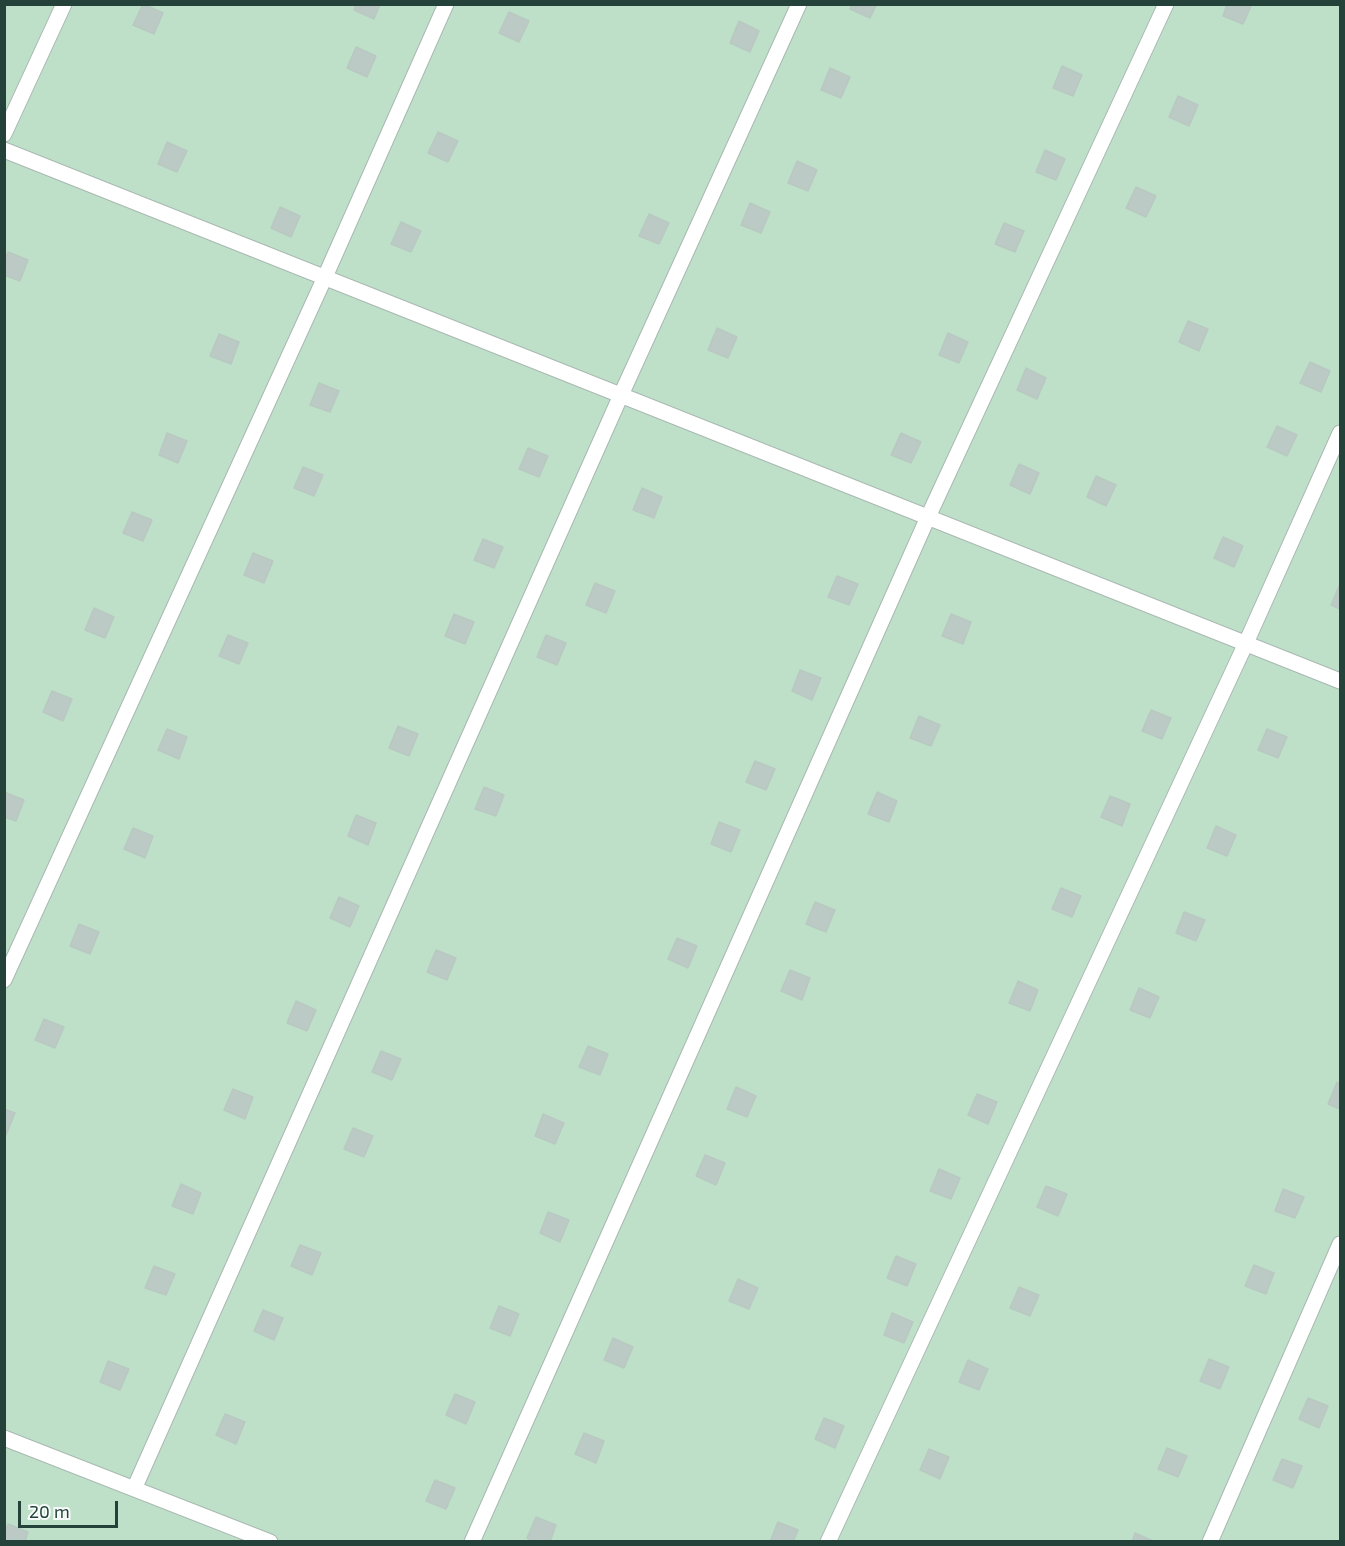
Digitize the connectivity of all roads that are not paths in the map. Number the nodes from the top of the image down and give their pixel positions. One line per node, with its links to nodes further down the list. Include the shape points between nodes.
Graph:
1 (64, 4): 5 (lane)
2 (446, 4): 7 (lane)
3 (799, 4): 8 (lane)
4 (1166, 4): 10 (lane)
5 (4, 134)
6 (4, 150): 7 (lane)
7 (324, 277): 8 (lane); 13 (lane)
8 (621, 395): 10 (lane); 16 (lane)
9 (1341, 434): 11 (lane)
10 (928, 517): 11 (lane); 18 (lane)
11 (1246, 643): 12 (lane); 19 (lane)
12 (1341, 681)
13 (4, 980)
14 (1341, 1244): 20 (lane)
15 (6, 1442): 16 (lane)
16 (134, 1489): 17 (lane)
17 (270, 1542)
18 (472, 1542)
19 (828, 1542)
20 (1210, 1542)

